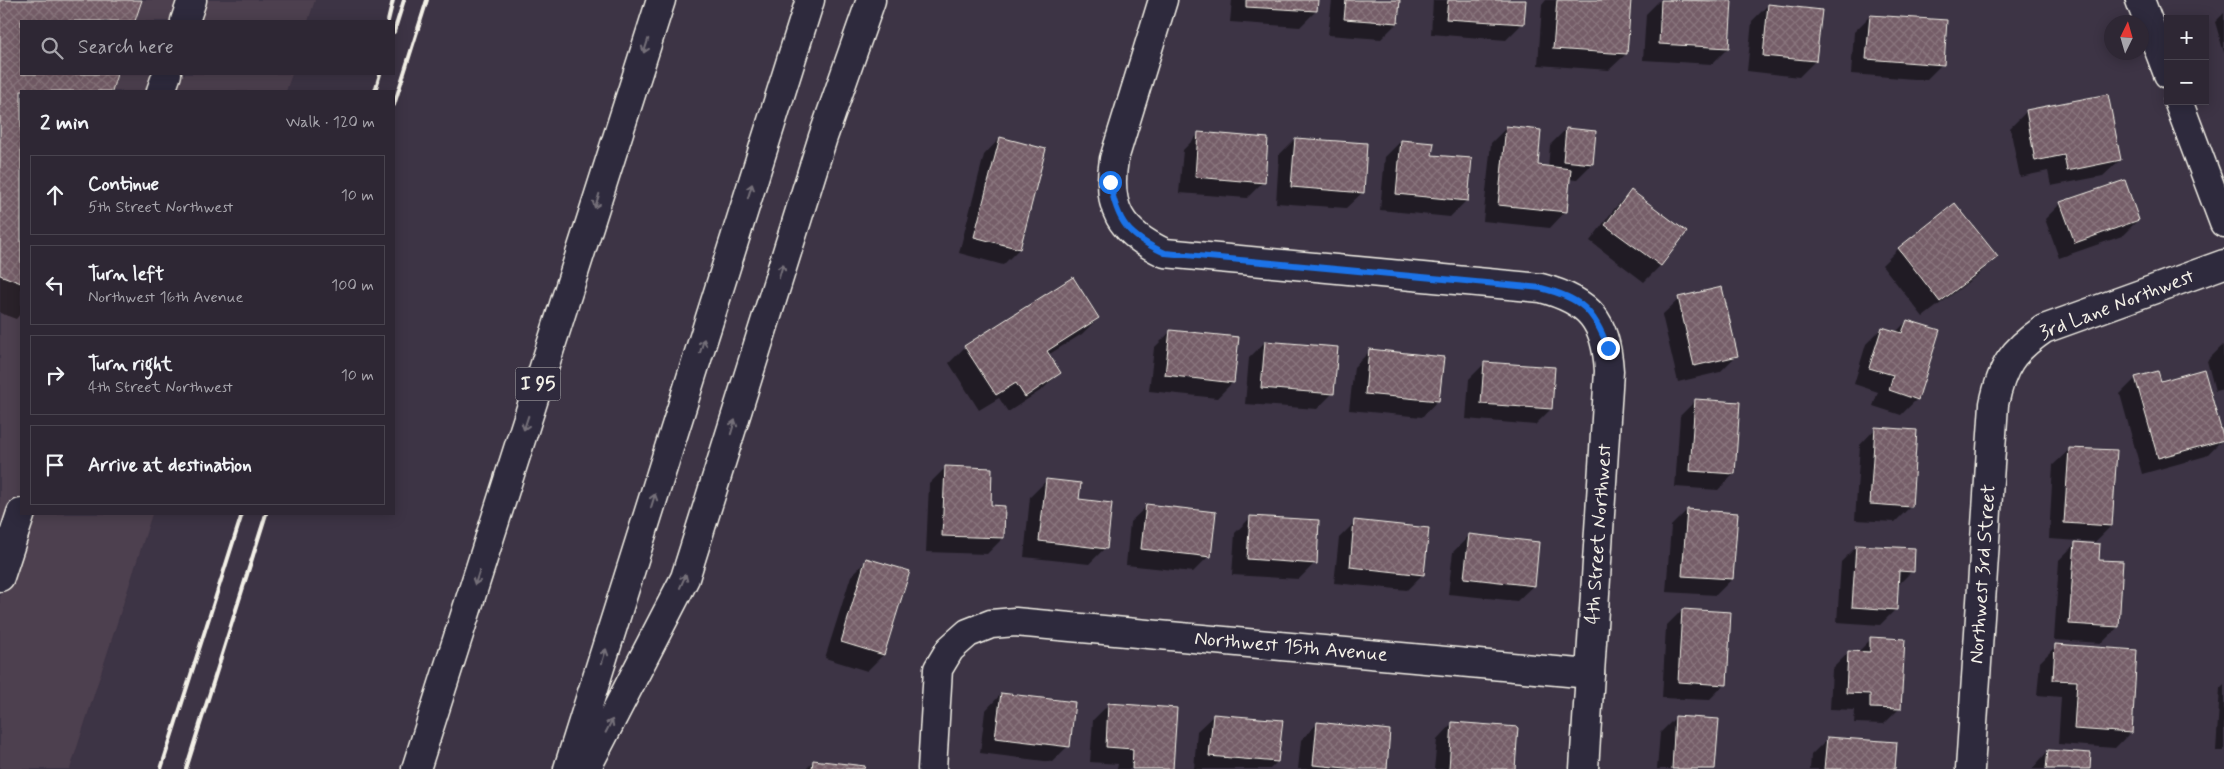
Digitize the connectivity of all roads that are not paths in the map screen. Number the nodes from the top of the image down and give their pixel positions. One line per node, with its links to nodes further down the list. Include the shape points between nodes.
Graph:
1 (192, 0): 7 (main road)
2 (661, 0): 18 (main road, I 95, one-way to 18)
3 (810, 0): 19 (main road, one-way to 3)
4 (871, 0): 20 (main road, one-way to 4, via 685,578 823,137)
5 (1164, 0): 17 (main road, 4th Street Northwest, via 1114,158 1110,182 1114,206 1126,227 1143,243 1165,253 1541,288 1564,294 1584,307 1600,325 1608,348 1609,372)
6 (2140, 0): 8 (main road)
7 (184, 20)
8 (2164, 63)
9 (167, 75): 10 (main road)
10 (161, 90)
11 (2180, 105): 12 (main road)
12 (2224, 223)
13 (2224, 264): 14 (main road, 3rd Lane Northwest, via 2044,329 2010,359)
14 (2000, 380): 23 (main road, Northwest 3rd Street, via 1994,404)
15 (20, 515): 16 (main road)
16 (0, 578)
17 (1590, 674): 21 (main road, Northwest 15th Avenue, via 1015,622 991,624 968,633 950,649 938,670); 22 (main road, 4th Street Northwest)
18 (416, 769)
19 (568, 769)
20 (586, 769)
21 (932, 769)
22 (1584, 769)
23 (1970, 769)

